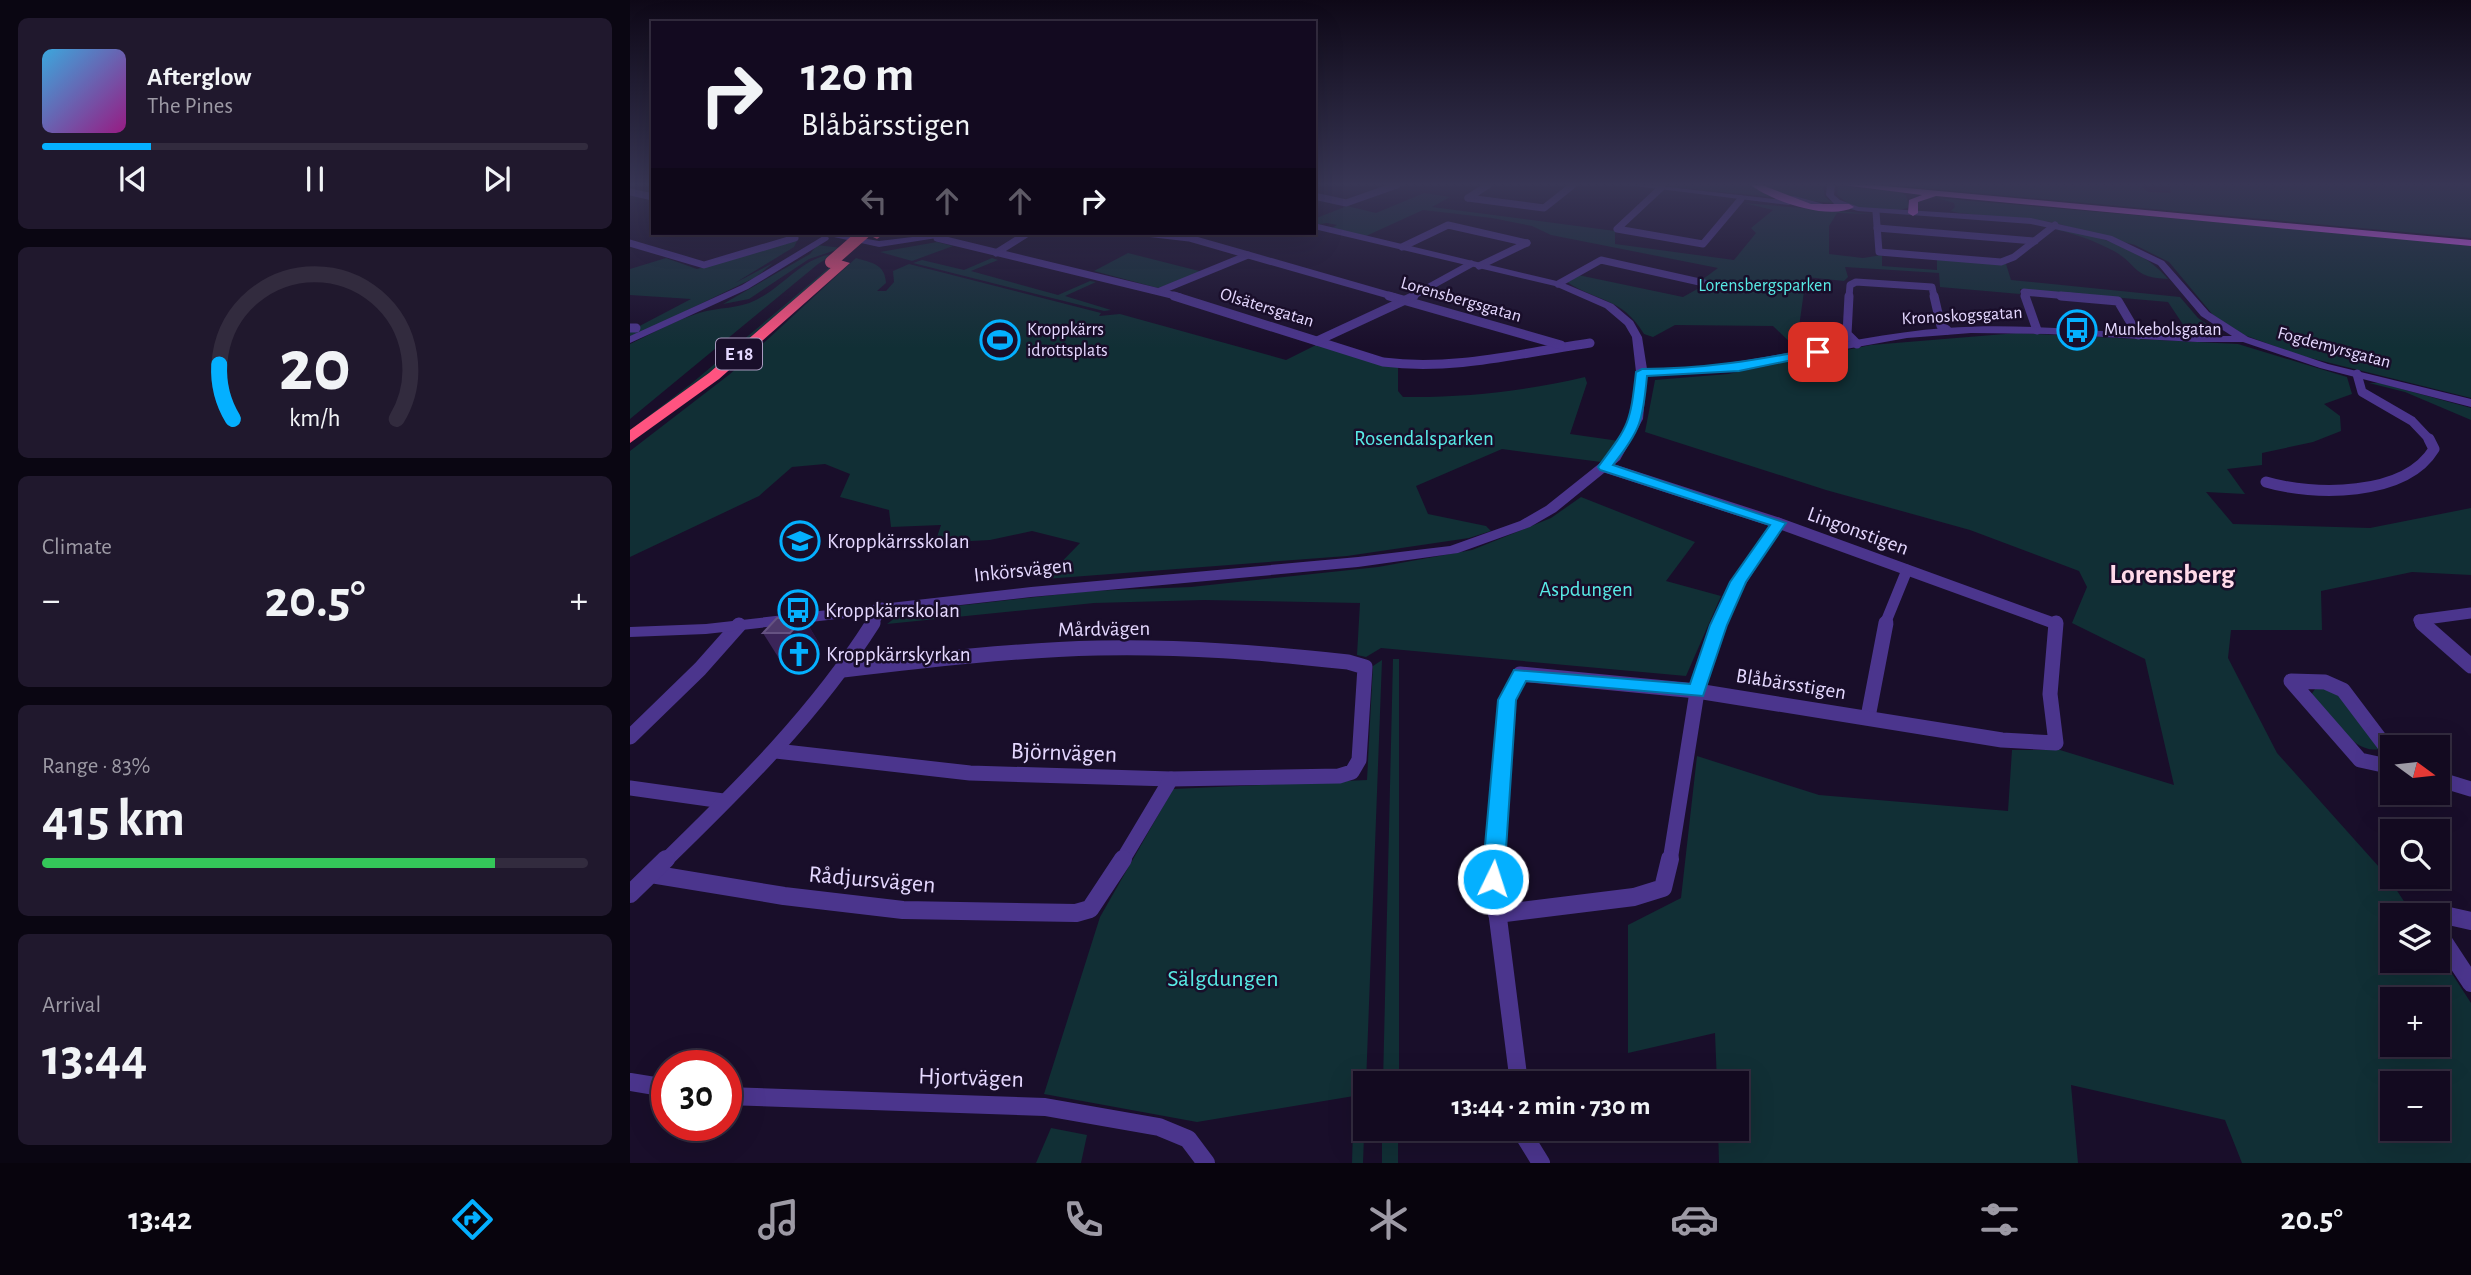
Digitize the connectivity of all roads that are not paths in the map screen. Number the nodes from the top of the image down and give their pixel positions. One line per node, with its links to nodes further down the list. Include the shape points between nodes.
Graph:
1 (791, 239): 21 (street, via 704,265)
2 (823, 239): 37 (street, via 746,287)
3 (853, 239): 5 (street, via 879,244)
4 (864, 239): 25 (highway, E 18)
5 (925, 239)
6 (942, 239): 23 (street, Olsätersgatan)
7 (1018, 239): 23 (street)
8 (1193, 239): 24 (street, Lorensbergsgatan)
9 (1370, 239): 22 (street, Inkörsvägen)
10 (1418, 239): 22 (street)
11 (1511, 239): 26 (street, via 1527,243)
12 (1675, 239): 13 (street, via 1703,244)
13 (1707, 239)
14 (1877, 239): 19 (street, via 1878,252 2001,262)
15 (2014, 239): 19 (street)
16 (2112, 239): 36 (street, Fogdemyrsgatan, via 2147,254 2171,271 2205,314)
17 (2452, 239): 20 (main road)
18 (2452, 239): 20 (main road)
19 (2035, 241)
20 (2471, 241)
21 (630, 243)
22 (1402, 247): 26 (street, Inkörsvägen)
23 (996, 253): 29 (street, Olsätersgatan)
24 (1248, 255): 29 (street); 31 (street, Lorensbergsgatan)
25 (838, 262): 45 (highway, E 18); 46 (highway, E 18, via 714,376)
26 (1475, 265): 28 (street, Inkörsvägen); 31 (street)
27 (1704, 283): 28 (street, via 1601,260)
28 (1558, 284): 42 (street, Inkörsvägen, via 1597,298 1629,323 1637,337)
29 (1160, 290): 38 (street, Olsätersgatan)
30 (2024, 292): 32 (street); 34 (street)
31 (1406, 300): 38 (street); 41 (street, Lorensbergsgatan)
32 (2118, 301): 35 (street)
33 (1947, 330): 34 (street, Kronoskogsgatan); 40 (street, Kronoskogsgatan); 40 (street, via 1941,326 1932,287 1853,283 1847,334)
34 (2037, 330): 35 (street, Kronoskogsgatan)
35 (2137, 335): 36 (street, Kronoskogsgatan)
36 (2244, 339): 43 (street, Fogdemyrsgatan, via 2287,356)
37 (630, 340)
38 (1317, 341): 41 (street, Olsätersgatan, via 1413,368)
39 (1590, 343): 41 (street, Olsätersgatan)
40 (1857, 344): 42 (street, Kronoskogsgatan, via 1739,367)
41 (1564, 346)
42 (1642, 372): 47 (street, Inkörsvägen, via 1637,419)
43 (2357, 374): 44 (street, Fogdemyrsgatan); 48 (street, via 2362,392 2424,430 2434,449 2427,463 2394,479 2348,489 2299,491)
44 (2471, 403)
45 (630, 423)
46 (630, 439)
47 (1605, 467): 49 (street, Lingonstigen); 51 (street, Inkörsvägen, via 1525,524 1464,546 1420,555)
48 (2266, 482)
49 (1778, 523): 50 (street, Lingonstigen); 58 (street, via 1738,582 1718,625)
50 (1907, 569): 59 (street, via 1887,616); 62 (street, Lingonstigen, via 2056,622 2050,694)
51 (882, 608): 53 (street, Inkörsvägen); 57 (street)
52 (2471, 613): 55 (street, via 2419,620)
53 (739, 625): 54 (street, Inkörsvägen); 60 (street)
54 (630, 632)
55 (2471, 666)
56 (1365, 667): 57 (street, Mårdvägen, via 1302,657 1099,648 999,653); 65 (street, via 1359,760)
57 (843, 670): 63 (street)
58 (1697, 691): 59 (street, Blåbärsstigen); 74 (street, via 1676,845 1663,888 1634,897); 74 (street, Blåbärsstigen, via 1520,674 1507,700 1499,777 1493,879)
59 (1868, 717): 62 (street, Blåbärsstigen, via 2002,740)
60 (630, 737)
61 (2380, 739): 64 (street, via 2343,690 2325,682 2291,681 2360,760)
62 (2056, 743)
63 (776, 751): 66 (street, Björnvägen, via 970,773); 70 (street)
64 (2380, 764)
65 (1352, 772): 66 (street, Björnvägen)
66 (1171, 779): 73 (street)
67 (2450, 783): 69 (street)
68 (630, 788): 70 (street)
69 (2471, 789)
70 (723, 801): 71 (street)
71 (651, 874): 72 (street); 73 (street, Rådjursvägen, via 903,909 1076,913)
72 (630, 894)
73 (1090, 909)
74 (1497, 914): 79 (street)
75 (2450, 916): 76 (street)
76 (2471, 921)
77 (2450, 951): 78 (street)
78 (2471, 983)
79 (1517, 1071)
80 (630, 1082): 81 (street)
81 (651, 1085)
82 (742, 1097): 84 (street, Hjortvägen, via 1045,1107 1159,1127 1188,1139)
83 (1527, 1141): 85 (street)
84 (1204, 1159)
85 (1541, 1163)

